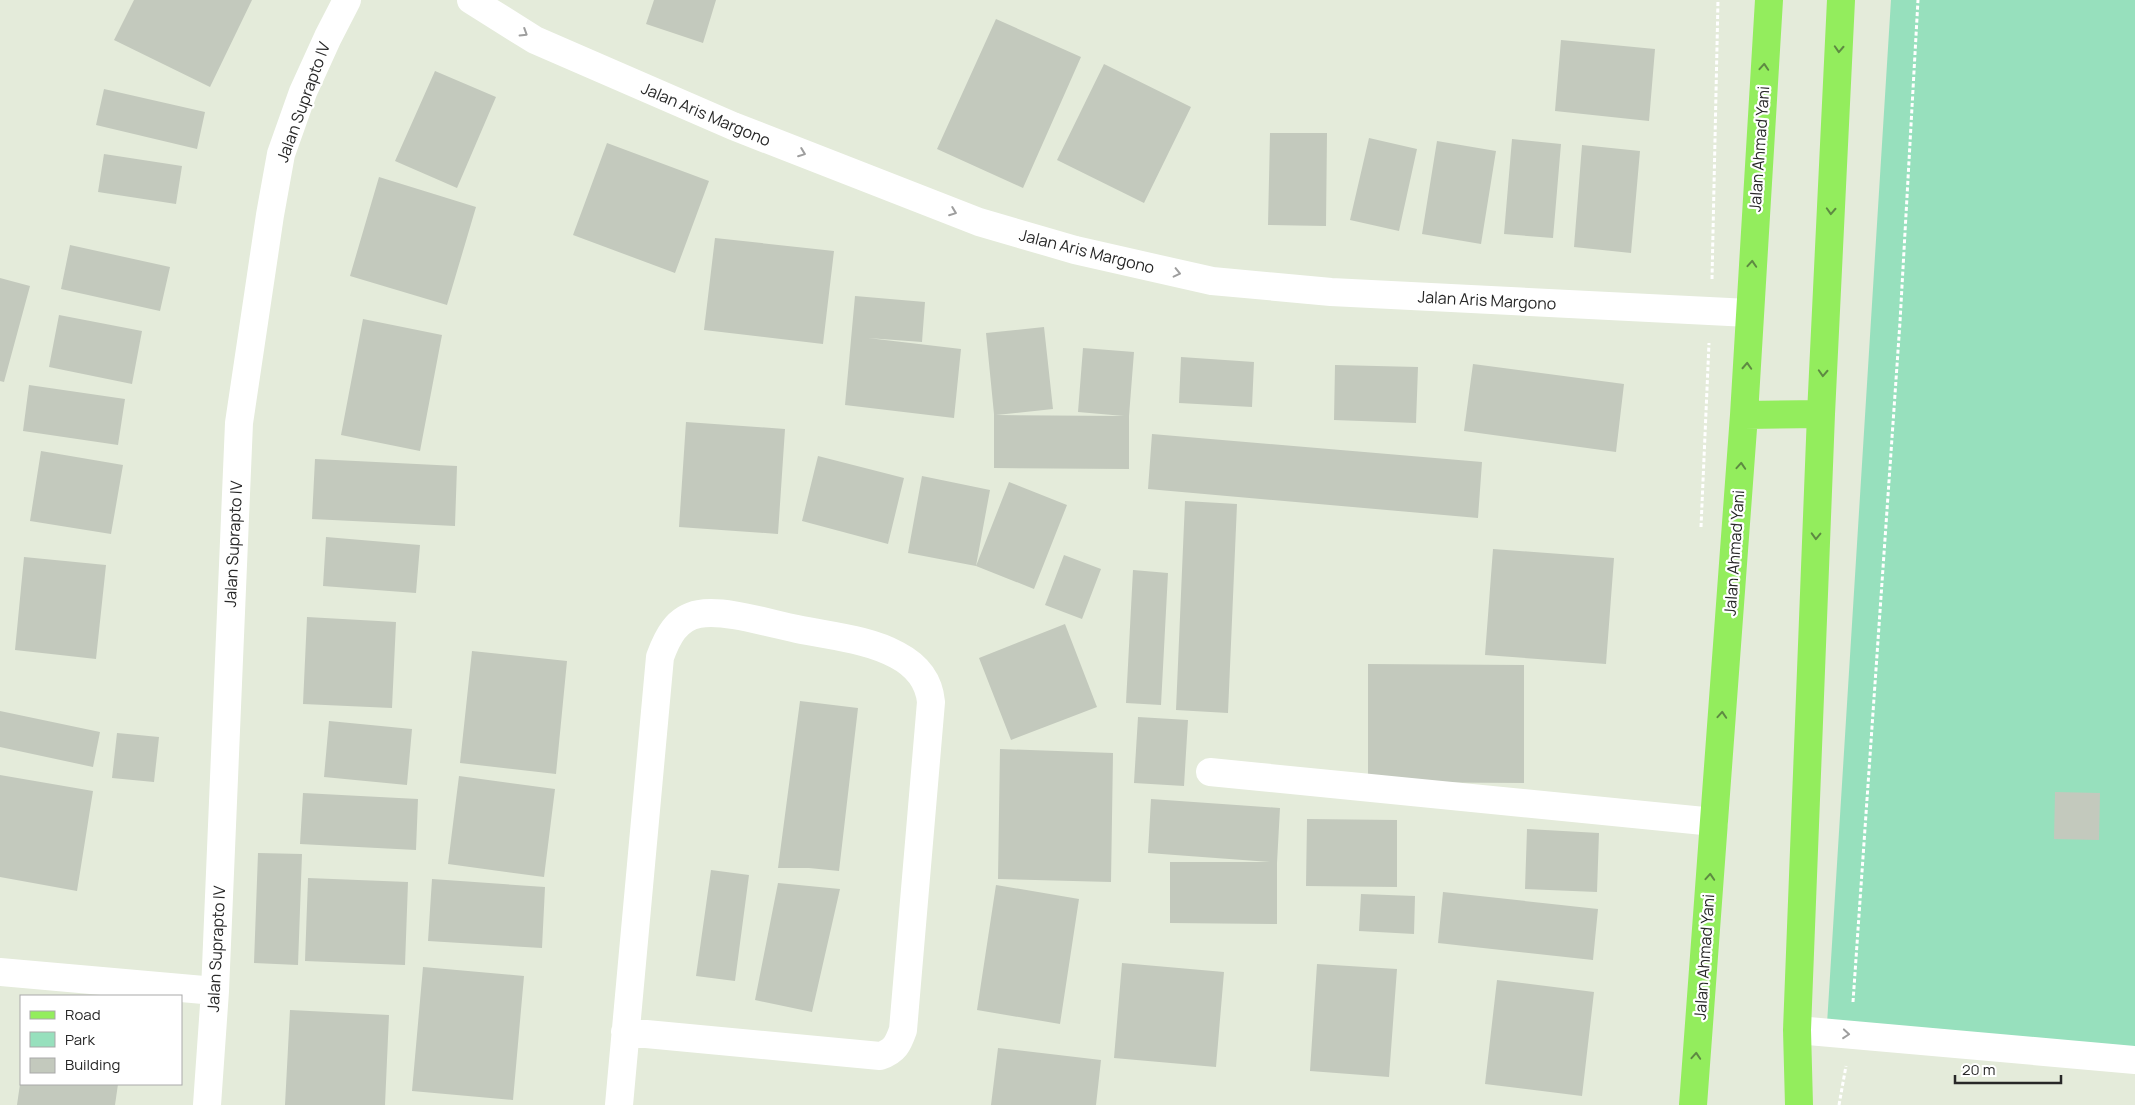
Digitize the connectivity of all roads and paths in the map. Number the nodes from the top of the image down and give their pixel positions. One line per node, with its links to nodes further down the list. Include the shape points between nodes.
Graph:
1 (346, 0): 15 (street, Jalan Suprapto IV, via 303,92 282,154 239,424)
2 (1718, 0): 7 (path)
3 (1769, 0): 8 (main road, Jalan Ahmad Yani, one-way to 3)
4 (1841, 0): 9 (main road, one-way to 9)
5 (1918, 0): 18 (path, via 1900,322)
6 (480, 2): 7 (street, Jalan Aris Margono, one-way to 7, via 535,40 733,126 979,222 1075,250 1212,281 1331,292)
7 (1711, 311): 8 (street, Jalan Aris Margono); 11 (path)
8 (1749, 313): 10 (main road, Jalan Ahmad Yani, one-way to 8)
9 (1821, 414): 10 (main road); 16 (main road, one-way to 16)
10 (1744, 415): 13 (main road, Jalan Ahmad Yani, one-way to 10)
11 (1701, 530)
12 (1210, 772): 13 (street)
13 (1714, 822): 22 (main road, Jalan Ahmad Yani, one-way to 13)
14 (0, 972): 15 (street)
15 (215, 991): 20 (street, Jalan Suprapto IV)
16 (1798, 1030): 18 (street, one-way to 18); 23 (main road)
17 (625, 1032): 17 (street, via 660,657 667,638 683,621 699,614 727,614 879,646 911,664 925,679 931,702 903,1030 896,1046 880,1056); 21 (street)
18 (1851, 1035): 19 (street); 24 (path)
19 (2135, 1060)
20 (207, 1105)
21 (618, 1105)
22 (1693, 1105)
23 (1799, 1105)
24 (1839, 1105)

